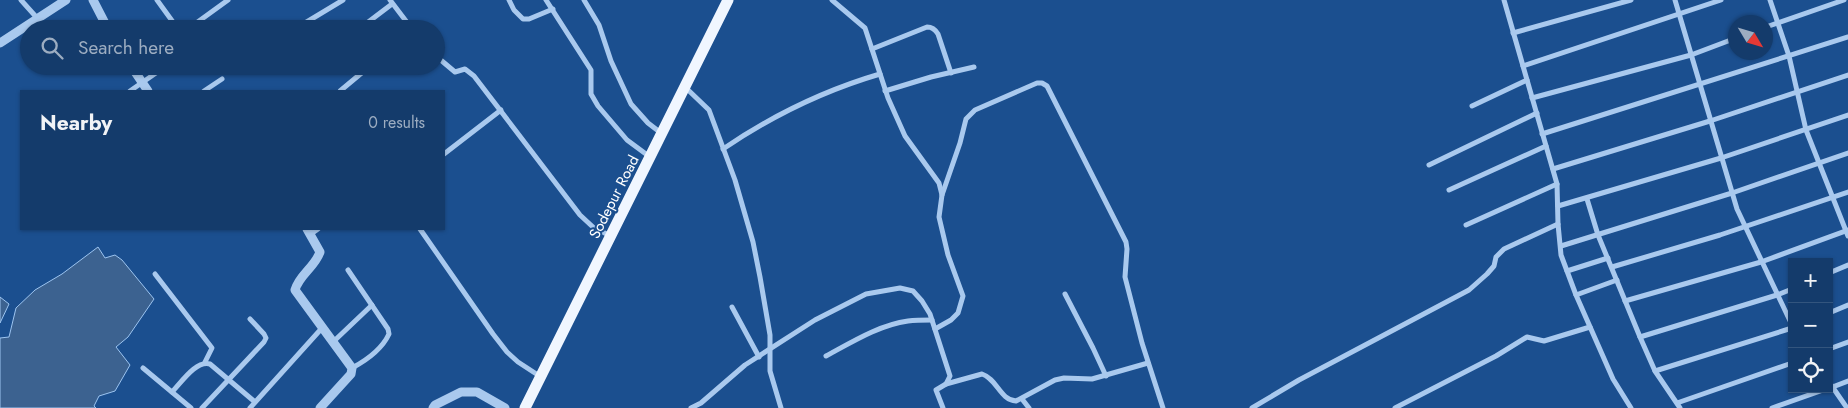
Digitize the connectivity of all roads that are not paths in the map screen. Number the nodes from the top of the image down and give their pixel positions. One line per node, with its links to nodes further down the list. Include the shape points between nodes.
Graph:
1 (21, 0): 21 (street)
2 (66, 0): 21 (street)
3 (93, 0): 23 (street)
4 (157, 0): 24 (street)
5 (228, 0): 25 (street)
6 (342, 0): 26 (street)
7 (509, 0): 19 (street, via 523,19)
8 (546, 0): 19 (street)
9 (584, 0): 66 (street, via 599,25 631,104)
10 (728, 0): 52 (main road, Sodepur Road)
11 (832, 0): 36 (street, via 865,28)
12 (1504, 0): 32 (street)
13 (1631, 0): 32 (street)
14 (1675, 0): 20 (street)
15 (1721, 0): 20 (street)
16 (1770, 0): 29 (street)
17 (1844, 0): 29 (street)
18 (391, 2): 27 (street); 28 (street)
19 (552, 9): 72 (street, via 591,70 591,94 598,106 627,140)
20 (1679, 13): 37 (street); 40 (street)
21 (38, 18): 22 (street)
22 (35, 20)
23 (104, 20)
24 (171, 20)
25 (200, 20)
26 (310, 20)
27 (370, 20)
28 (405, 20)
29 (1778, 23): 30 (street); 38 (street)
30 (1773, 25)
31 (20, 30): 35 (street)
32 (1513, 33): 40 (street)
33 (1848, 37): 38 (street)
34 (1728, 41): 37 (street)
35 (0, 43)
36 (872, 49): 42 (street, via 931,27 938,34); 43 (street)
37 (1691, 55): 51 (street); 59 (street)
38 (1789, 56): 51 (street); 58 (street)
39 (445, 64): 61 (street, via 455,72 465,69 474,76)
40 (1523, 66): 49 (street)
41 (974, 67): 42 (street)
42 (951, 73): 57 (street)
43 (880, 74): 57 (street); 69 (street, via 826,92 755,127)
44 (1848, 74): 58 (street)
45 (137, 75): 50 (street)
46 (153, 75): 50 (street)
47 (359, 75): 56 (street)
48 (222, 79): 55 (street)
49 (1527, 80): 59 (street); 60 (street)
50 (142, 83): 53 (street); 54 (street)
51 (1699, 84): 64 (street); 67 (street)
52 (685, 87): 66 (main road, Sodepur Road); 69 (street, via 709,110)
53 (132, 90)
54 (147, 90)
55 (206, 90)
56 (341, 90)
57 (886, 91): 81 (street, via 905,136 939,183)
58 (1797, 92): 64 (street); 65 (street)
59 (1532, 98): 62 (street)
60 (1472, 106)
61 (501, 110): 70 (street); 92 (street, via 580,215 594,228)
62 (1536, 113): 67 (street); 75 (street)
63 (1848, 115): 65 (street)
64 (1710, 121): 73 (street); 76 (street)
65 (1806, 130): 73 (street); 74 (street)
66 (662, 134): 72 (main road, Sodepur Road)
67 (1542, 134): 68 (street)
68 (1546, 146): 76 (street); 78 (street)
69 (723, 149): 123 (street, via 753,242 770,335)
70 (445, 153)
71 (1848, 153): 74 (street)
72 (650, 158): 92 (main road, Sodepur Road)
73 (1721, 158): 80 (street); 83 (street)
74 (1819, 163): 80 (street); 82 (street)
75 (1429, 165)
76 (1553, 169): 77 (street)
77 (1557, 184): 84 (street); 86 (street)
78 (1449, 190)
79 (1848, 192): 82 (street)
80 (1732, 193): 87 (street); 91 (street)
81 (942, 195): 118 (street, via 939,217 948,256 963,296 958,313); 127 (street, via 966,119 975,110 1037,83 1046,86 1126,242 1125,278)
82 (1833, 198): 87 (street); 90 (street)
83 (1587, 199): 84 (street); 91 (street)
84 (1558, 206): 85 (street)
85 (1558, 224): 93 (street); 156 (street, via 1504,248 1488,274 1469,290)
86 (1466, 225)
87 (1745, 227): 95 (street); 97 (street)
88 (421, 230): 133 (street, via 507,352)
89 (312, 231): 116 (street, via 320,254 295,290)
90 (1847, 232): 95 (street)
91 (1598, 235): 93 (street); 94 (street)
92 (611, 236): 133 (main road, Sodepur Road)
93 (1560, 246): 99 (street)
94 (1608, 258): 97 (street); 99 (street)
95 (1761, 262): 106 (street); 107 (street)
96 (1848, 266): 100 (street)
97 (1612, 267): 102 (street)
98 (348, 270): 108 (street)
99 (1568, 271): 105 (street)
100 (1833, 272)
101 (155, 274): 126 (street, via 212,348)
102 (1617, 280): 105 (street); 107 (street)
103 (1788, 291): 106 (street)
104 (1065, 294): 132 (street)
105 (1576, 295): 115 (street)
106 (1777, 295): 112 (street); 119 (street)
107 (1625, 301): 119 (street)
108 (372, 305): 120 (street); 130 (street, via 390,334 377,350)
109 (1848, 305): 111 (street)
110 (732, 308): 124 (street)
111 (1833, 311)
112 (1788, 318)
113 (250, 320): 134 (street, via 266,338)
114 (932, 320): 118 (street); 123 (street, via 913,291 900,288 866,294 815,320); 125 (street, via 908,321 885,328)
115 (1590, 327): 157 (street, via 1544,341 1526,337); 158 (street, via 1613,380)
116 (322, 328): 120 (street); 142 (street)
117 (1788, 328): 131 (street)
118 (935, 329): 136 (street, via 950,376)
119 (1640, 337): 131 (street)
120 (333, 342): 130 (street)
121 (1848, 342): 122 (street)
122 (1832, 348)
123 (768, 350): 124 (street); 152 (street, via 770,371)
124 (759, 356): 151 (street)
125 (826, 356)
126 (205, 362): 134 (street); 138 (street)
127 (1148, 363): 132 (street); 155 (street)
128 (1788, 364): 143 (street)
129 (143, 368): 138 (street)
130 (352, 368): 148 (street, via 351,374)
131 (1655, 371): 143 (street)
132 (1106, 376): 141 (street, via 1055,380)
133 (541, 377): 144 (main road, Sodepur Road)
134 (229, 381): 142 (street); 146 (street)
135 (1848, 381): 137 (street)
136 (946, 384): 141 (street, via 982,374 988,376 1010,400); 153 (street, via 936,390)
137 (1833, 387)
138 (172, 392): 145 (street)
139 (1833, 392): 160 (street)
140 (1815, 393): 159 (street)
141 (1022, 398): 154 (street)
142 (255, 402): 147 (street)
143 (1678, 405)
144 (529, 406)
145 (191, 408)
146 (202, 408)
147 (250, 408)
148 (320, 408)
149 (433, 408): 150 (street, via 461,392 477,392)
150 (505, 408)
151 (691, 408)
152 (781, 408)
153 (943, 408)
154 (1029, 408)
155 (1163, 408)
156 (1252, 408)
157 (1395, 408)
158 (1631, 408)
159 (1772, 408)
160 (1847, 408)

